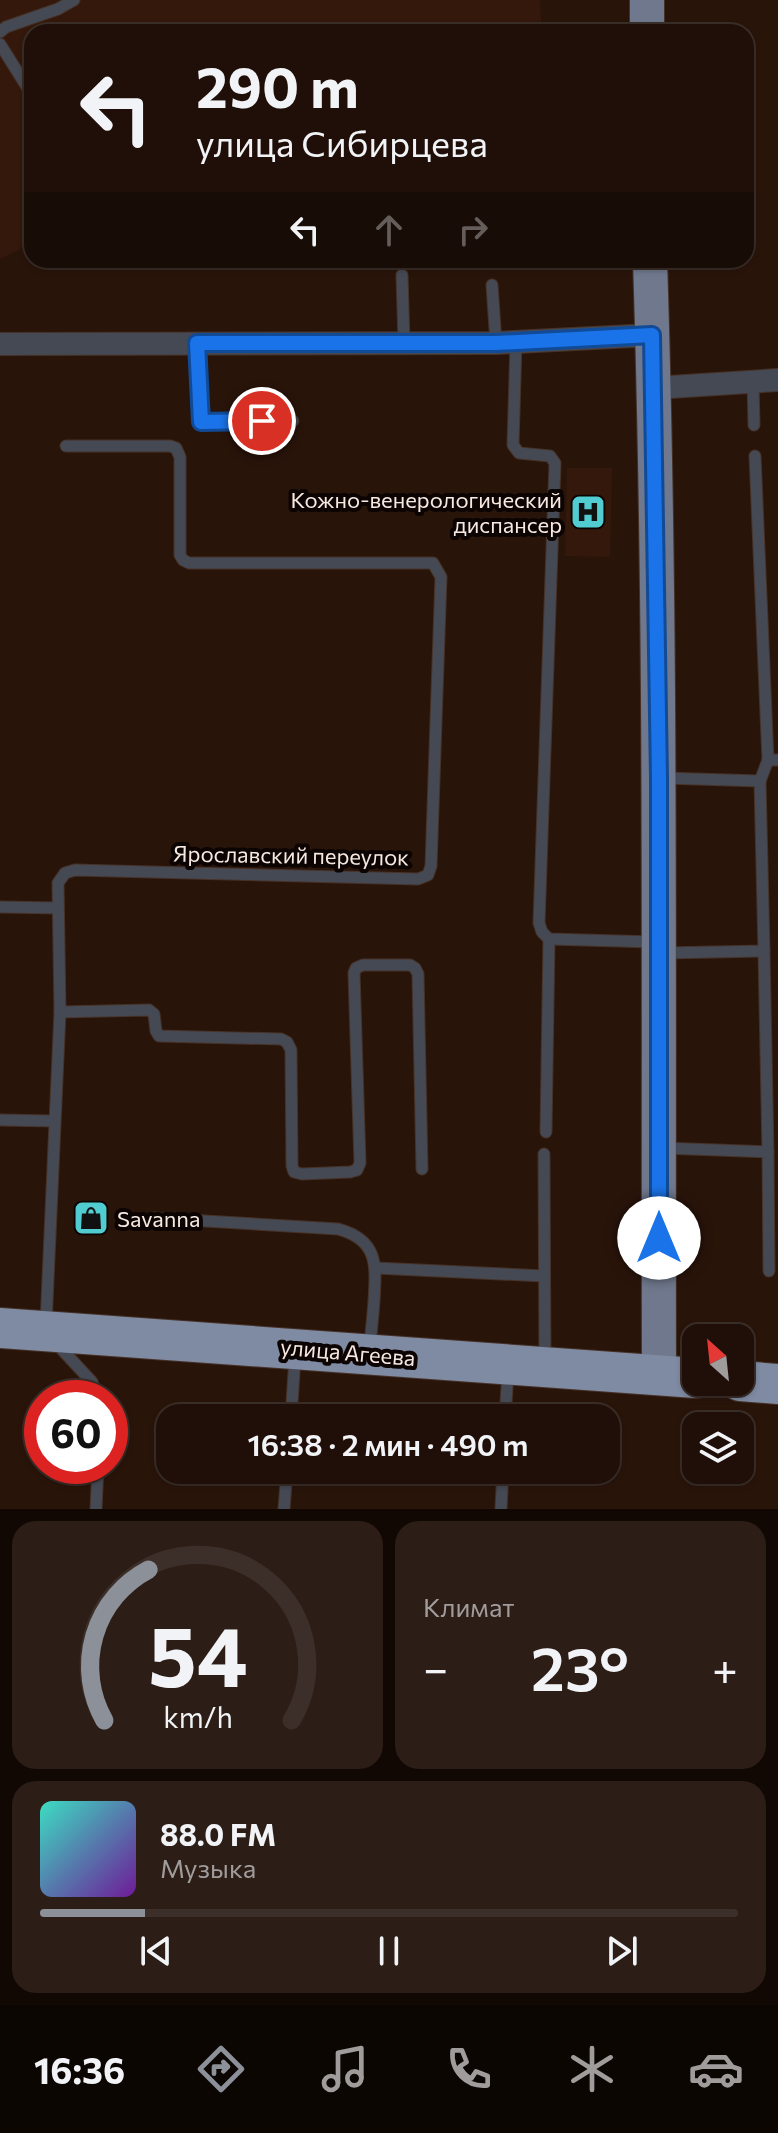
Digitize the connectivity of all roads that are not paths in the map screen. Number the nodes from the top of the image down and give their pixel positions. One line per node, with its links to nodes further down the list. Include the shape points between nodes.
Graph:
1 (74, 0): 4 (lane)
2 (647, 0): 3 (main road)
3 (647, 24)
4 (0, 32)
5 (0, 44): 6 (lane)
6 (24, 82)
7 (650, 268): 10 (main road)
8 (402, 275): 12 (lane)
9 (492, 285): 13 (lane)
10 (652, 335): 13 (street); 17 (main road)
11 (197, 343): 12 (street); 14 (street); 18 (lane, via 201,422)
12 (404, 343): 13 (street)
13 (506, 343): 27 (lane, via 513,445 519,453 550,456 555,463 539,923)
14 (0, 344)
15 (778, 380): 16 (street)
16 (753, 382): 17 (street); 19 (lane)
17 (654, 388): 23 (main road)
18 (293, 421)
19 (754, 425)
20 (66, 446): 26 (lane, Ярославский переулок, via 176,448 180,555 189,563 433,563 441,577 428,875 418,879 75,870 58,883)
21 (755, 456): 22 (lane)
22 (773, 760): 24 (lane)
23 (659, 778): 24 (lane); 28 (main road)
24 (760, 781): 29 (lane)
25 (0, 907): 26 (lane)
26 (58, 908): 30 (lane, Ярославский переулок)
27 (549, 939): 28 (lane); 33 (lane)
28 (659, 948): 29 (lane); 34 (main road)
29 (764, 951): 35 (lane)
30 (60, 1012): 32 (lane, Ярославский переулок); 37 (lane, via 149,1010 159,1036 287,1042 294,1172 350,1172 360,1163 354,973 363,965 410,965 418,974)
31 (0, 1120): 32 (lane)
32 (54, 1121): 43 (lane, Ярославский переулок)
33 (546, 1132)
34 (659, 1148): 35 (lane); 47 (main road)
35 (768, 1152): 40 (lane)
36 (544, 1154): 41 (lane)
37 (422, 1169)
38 (154, 1218): 39 (lane, via 338,1229 360,1239)
39 (376, 1268): 41 (lane); 45 (lane)
40 (769, 1271)
41 (544, 1276): 46 (lane)
42 (0, 1328): 43 (highway, улица Агеева)
43 (45, 1332): 44 (highway, улица Агеева); 48 (lane)
44 (296, 1348): 45 (highway, улица Агеева); 51 (lane)
45 (370, 1355): 46 (highway, улица Агеева)
46 (527, 1365): 47 (highway, улица Агеева); 52 (lane)
47 (678, 1377)
48 (90, 1380)
49 (754, 1382): 50 (highway)
50 (778, 1384)
51 (292, 1404)
52 (511, 1404)
53 (97, 1484): 56 (lane)
54 (286, 1484): 57 (lane)
55 (502, 1484): 58 (lane)
56 (96, 1509)
57 (284, 1509)
58 (501, 1509)

